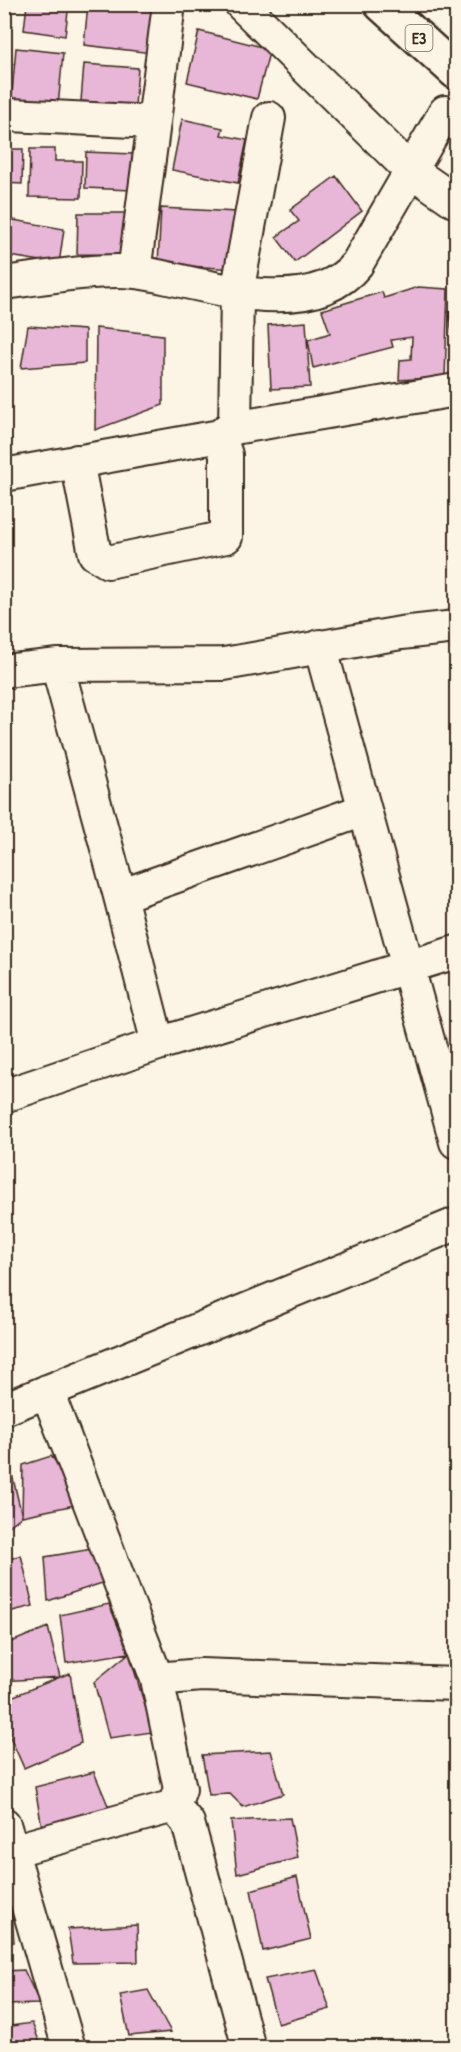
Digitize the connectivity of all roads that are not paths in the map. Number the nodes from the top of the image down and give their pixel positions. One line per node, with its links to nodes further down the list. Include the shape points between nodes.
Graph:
1 (169, 4): 8 (street)
2 (242, 4): 9 (street)
3 (381, 4): 4 (highway, E3)
4 (456, 72)
5 (445, 112): 9 (street)
6 (10, 115): 8 (street)
7 (269, 118): 13 (street)
8 (154, 122): 11 (street)
9 (410, 170): 10 (street); 13 (street, via 357,264 341,280 308,294)
10 (456, 202)
11 (134, 272): 12 (street); 13 (street)
12 (4, 283)
13 (237, 293): 15 (street)
14 (456, 390): 15 (street)
15 (228, 432): 16 (street); 16 (street, via 226,537 108,562 95,554)
16 (77, 461): 17 (street)
17 (4, 475)
18 (456, 627): 19 (street)
19 (320, 646): 20 (street, via 224,664); 22 (street)
20 (59, 665): 21 (street); 23 (street)
21 (4, 671)
22 (364, 810): 23 (street); 25 (street)
23 (120, 896): 26 (street)
24 (456, 952): 25 (street)
25 (408, 966): 26 (street); 28 (street)
26 (158, 1044): 27 (street)
27 (4, 1096)
28 (456, 1142)
29 (456, 1224): 30 (street)
30 (48, 1391): 31 (street); 32 (street)
31 (4, 1409)
32 (157, 1679): 33 (street, via 201,1675); 34 (street, via 180,1789)
33 (456, 1684)
34 (174, 1806): 35 (street); 37 (street, via 188,1823)
35 (7, 1842): 36 (street)
36 (69, 2048)
37 (249, 2048)

